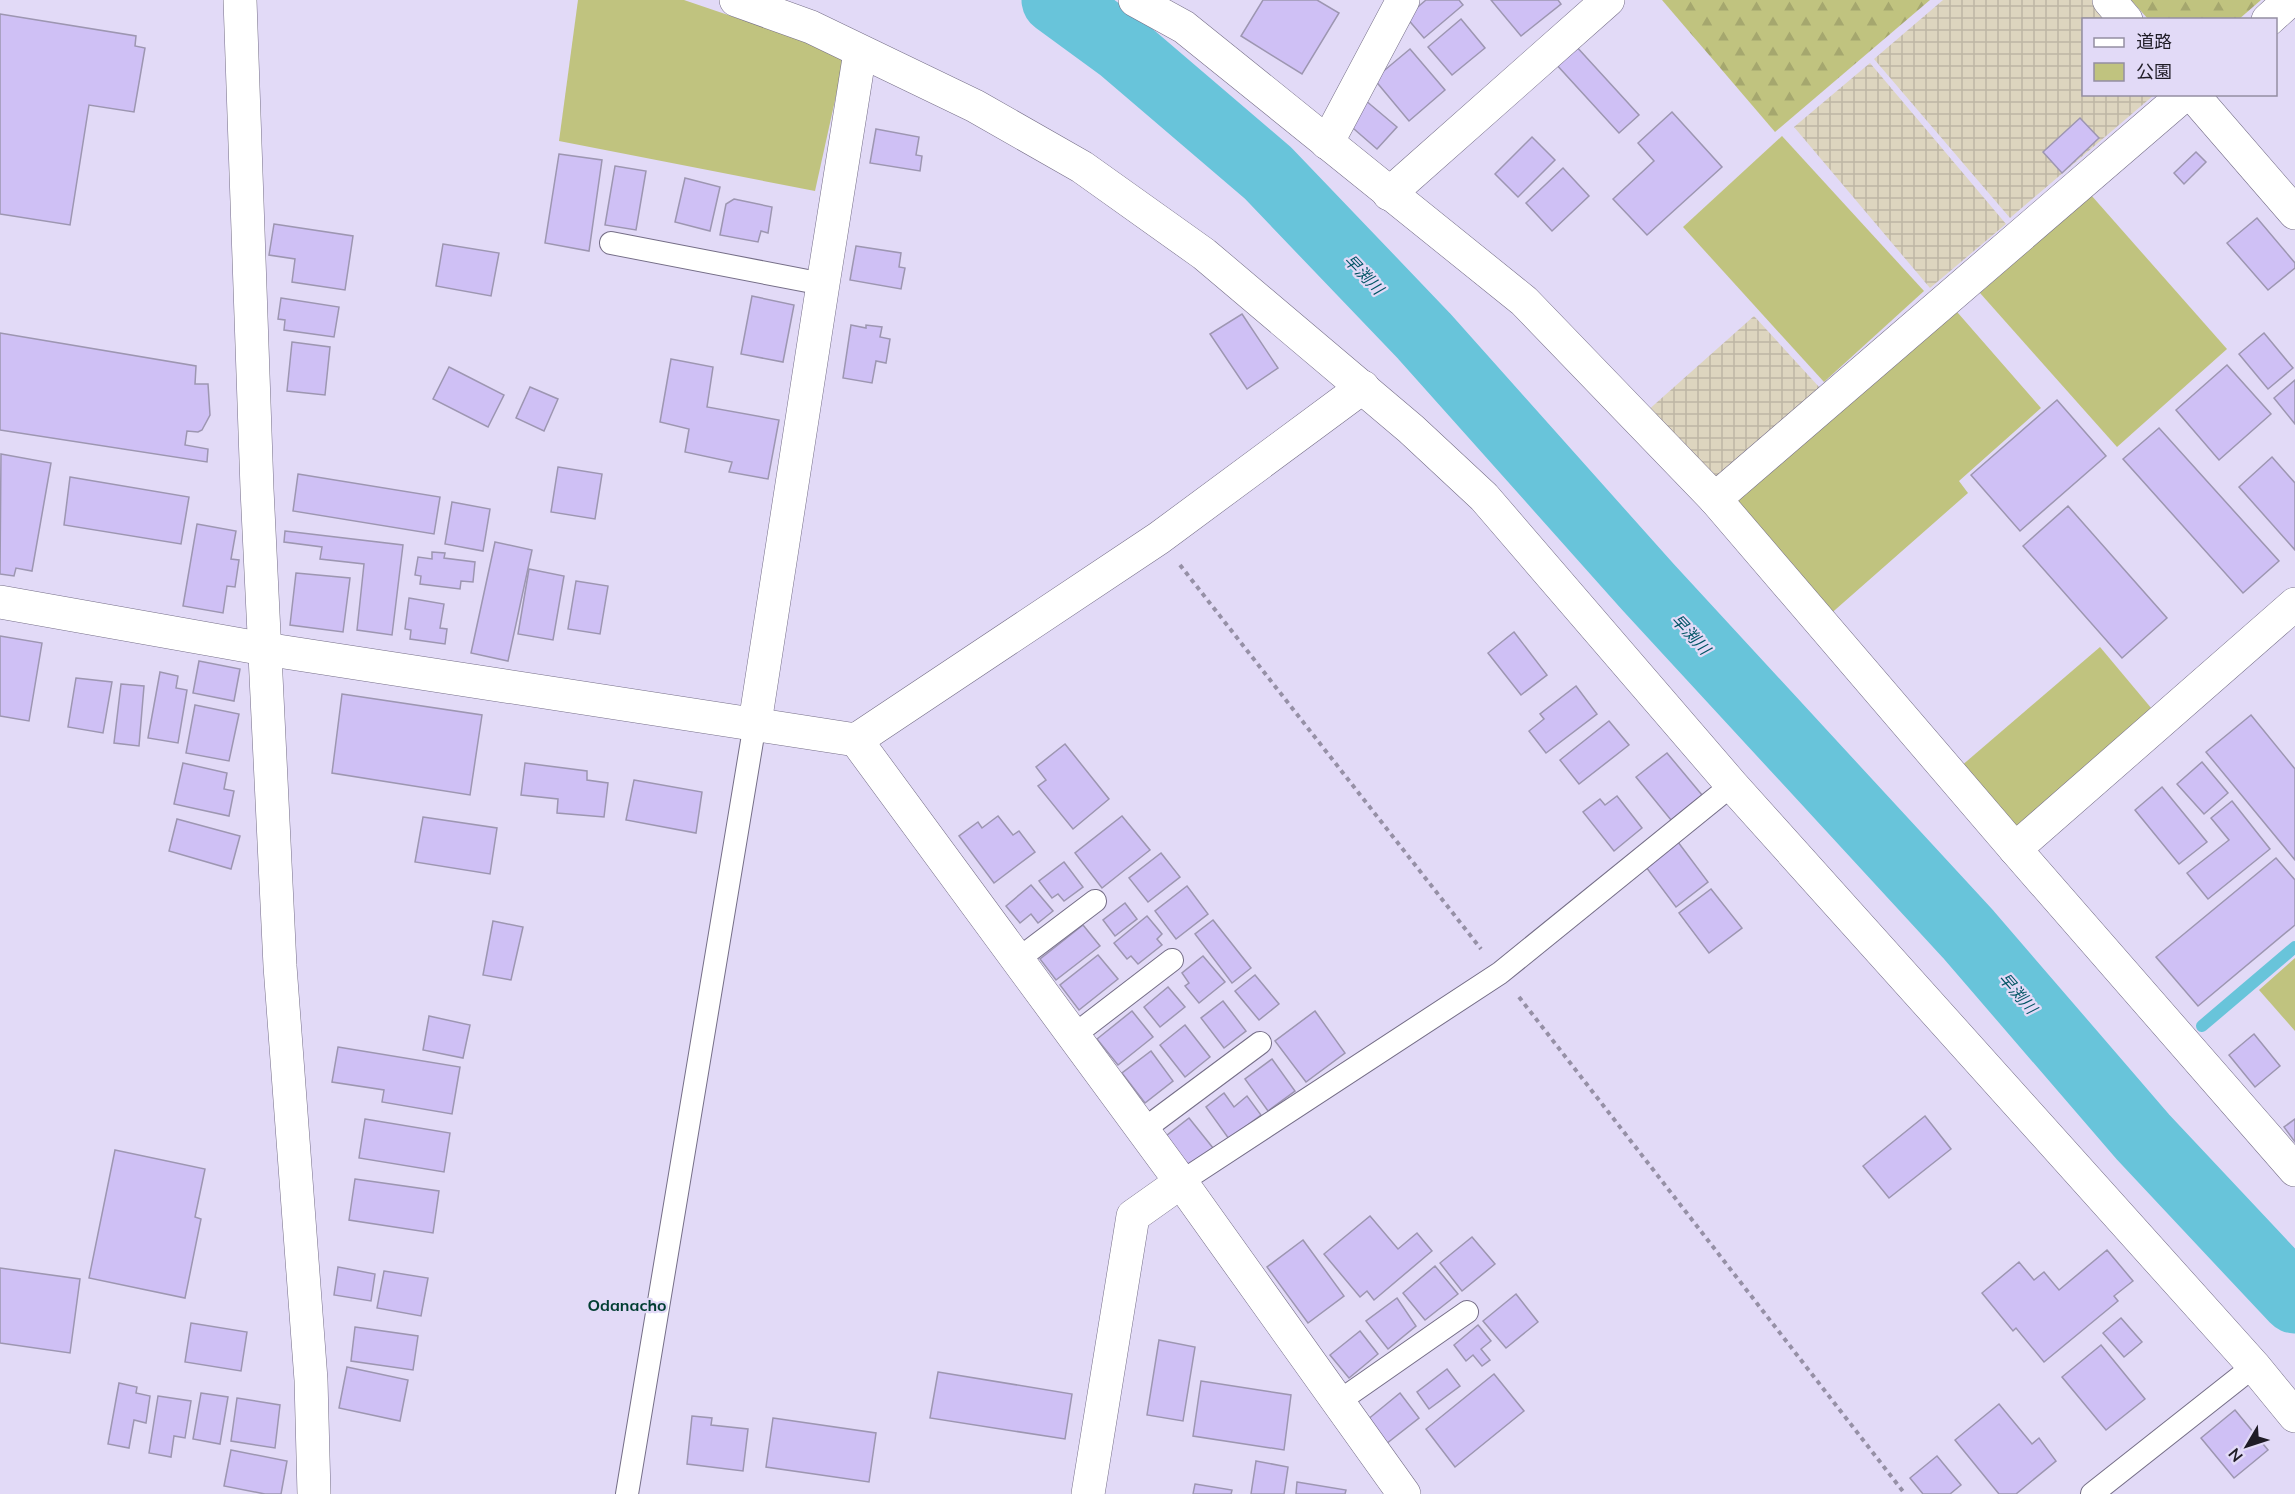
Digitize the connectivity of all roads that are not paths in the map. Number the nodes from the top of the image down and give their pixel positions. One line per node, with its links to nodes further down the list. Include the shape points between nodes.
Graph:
1 (240, 0): 22 (street)
2 (736, 0): 10 (street, via 811,27)
3 (1135, 0): 13 (street, via 1184,27)
4 (1403, 0): 13 (street)
5 (1608, 0): 14 (street)
6 (2109, 0): 8 (street)
7 (2290, 0): 9 (street)
8 (2124, 18)
9 (2270, 18)
10 (860, 52): 17 (street); 18 (street, via 975,106 1082,167 1204,254)
11 (2183, 96): 19 (street)
12 (2194, 96): 15 (street)
13 (1327, 143): 14 (street)
14 (1389, 194): 19 (street, via 1524,301)
15 (2295, 213)
16 (611, 243): 17 (lane)
17 (822, 284): 23 (street)
18 (1363, 387): 24 (street, via 1159,538); 25 (street, via 1484,497)
19 (1715, 499): 26 (street)
20 (0, 602): 22 (street)
21 (2295, 604): 26 (street)
22 (266, 649): 23 (street); 39 (street, via 280,966 311,1380)
23 (755, 723): 24 (street); 40 (lane)
24 (856, 740): 28 (street)
25 (1732, 786): 34 (lane, via 1500,973); 36 (street)
26 (2015, 849): 33 (street)
27 (1095, 901): 28 (lane)
28 (1017, 960): 30 (street)
29 (1173, 960): 30 (lane)
30 (1073, 1036): 32 (street)
31 (1260, 1043): 32 (lane)
32 (1143, 1130): 34 (street)
33 (2295, 1170)
34 (1181, 1182): 37 (street); 41 (street, via 1133,1216)
35 (1467, 1312): 37 (lane)
36 (2254, 1366): 38 (street); 43 (lane)
37 (1338, 1402): 42 (street)
38 (2295, 1416)
39 (314, 1494)
40 (627, 1494)
41 (1088, 1494)
42 (1404, 1494)
43 (2092, 1494)

